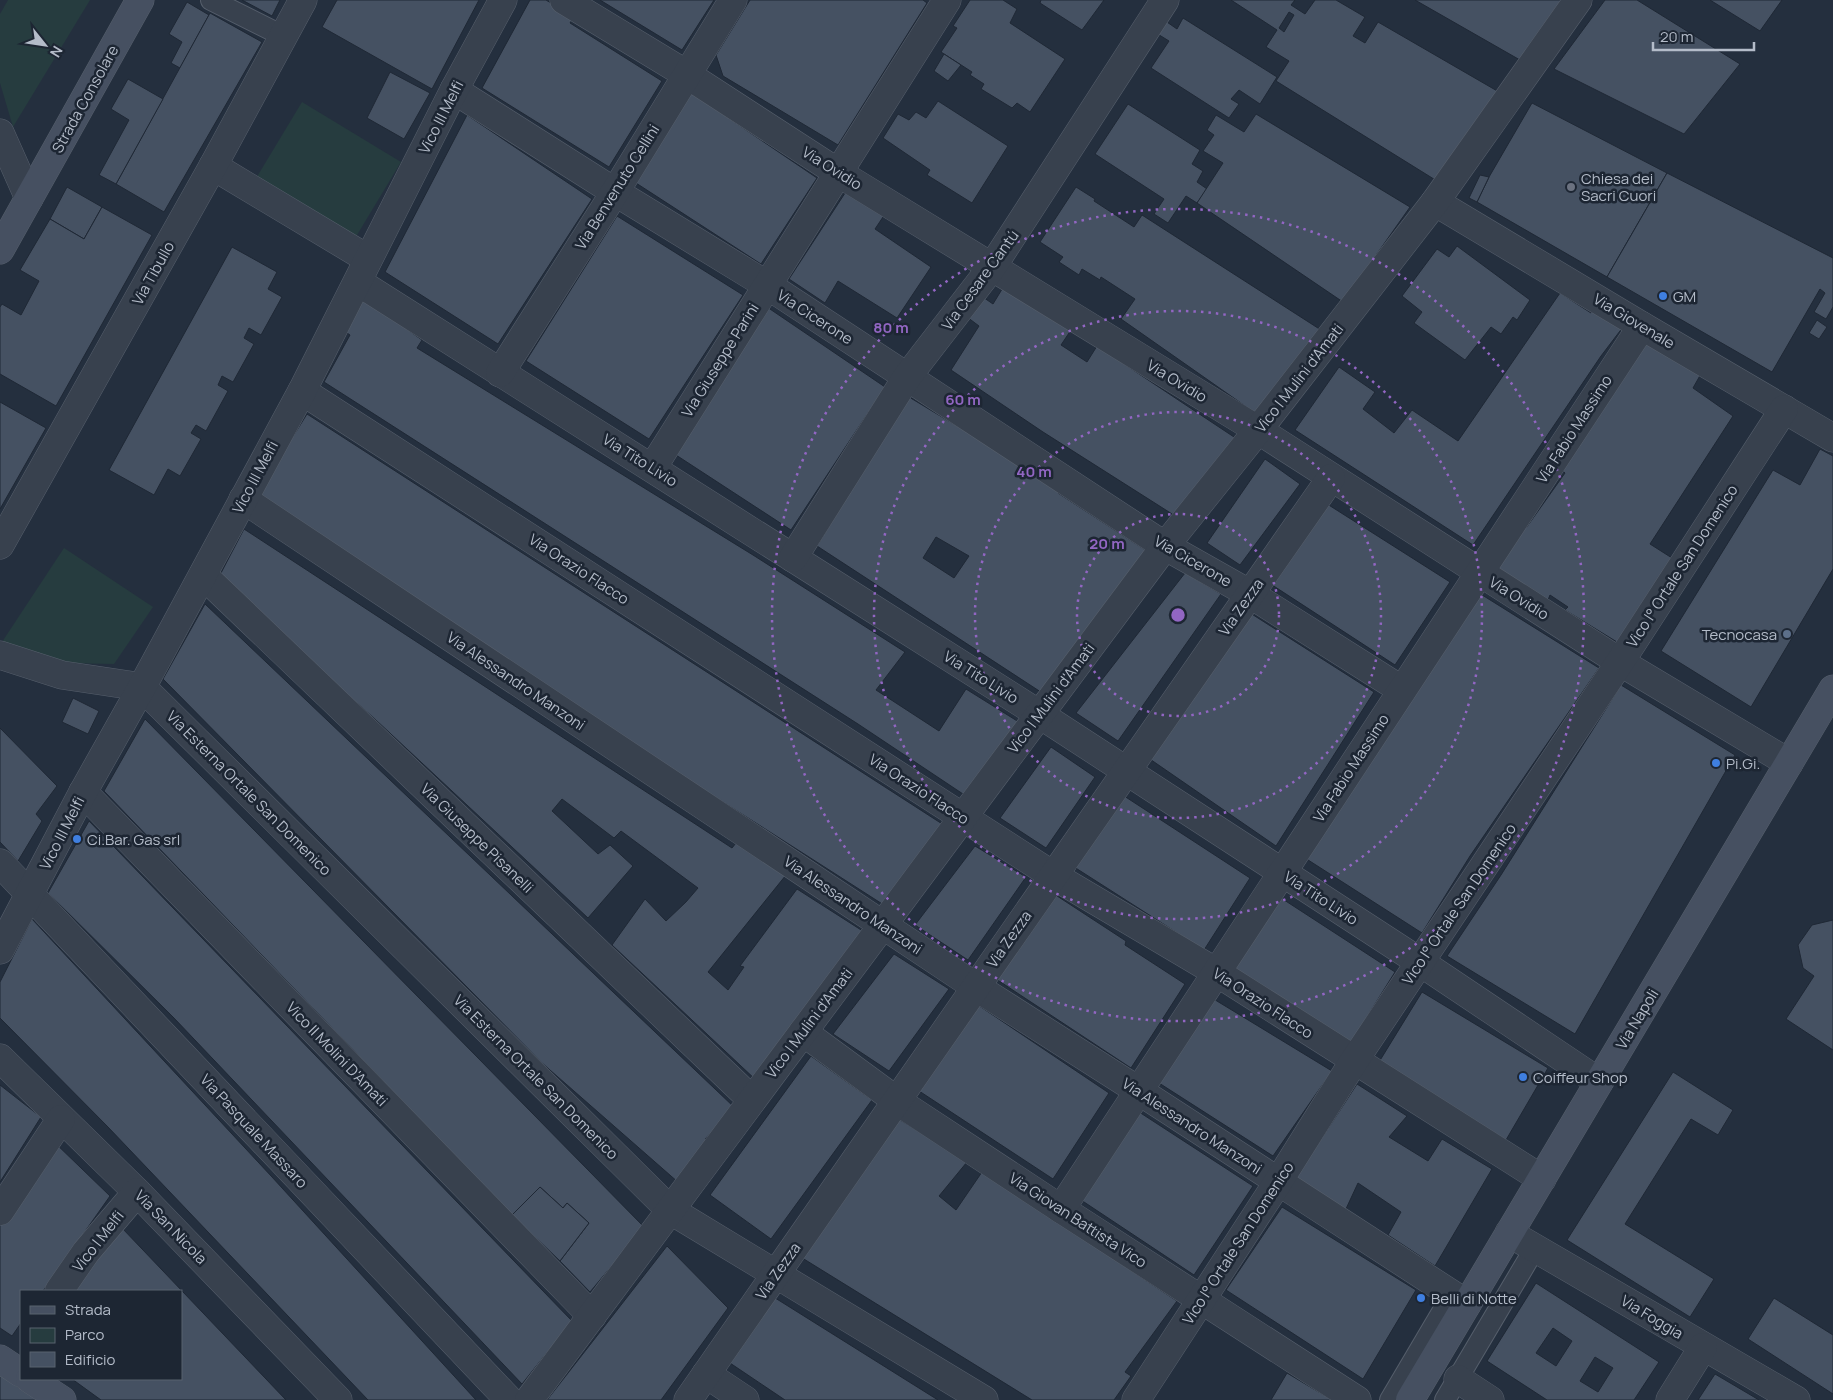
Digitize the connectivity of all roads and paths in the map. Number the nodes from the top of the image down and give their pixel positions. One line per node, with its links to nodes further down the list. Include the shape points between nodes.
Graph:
1 (140, 0): 17 (street, Strada Consolare)
2 (211, 0): 10 (lane)
3 (303, 0): 10 (street, Via Tibullo)
4 (503, 0): 12 (street, Vico III Melfi)
5 (564, 0): 11 (street, Via Ovidio)
6 (733, 0): 11 (street, Via Benvenuto Cellini)
7 (947, 0): 15 (street, Via Giuseppe Parini)
8 (1165, 0): 20 (street, Via Cesare Cantú)
9 (1578, 0): 18 (street, Vico I Mulini d'Amati)
10 (283, 36): 14 (street, Via Tibullo)
11 (686, 74): 15 (street, Via Ovidio); 16 (street, Via Benvenuto Cellini)
12 (454, 90): 16 (street, Via Cicerone); 21 (street, Vico III Melfi)
13 (0, 133): 17 (street)
14 (213, 166): 21 (street, Via Tito Livio); 33 (street, Via Tibullo)
15 (837, 172): 20 (street, Via Ovidio); 22 (street, Via Giuseppe Parini)
16 (615, 192): 22 (street, Via Cicerone); 24 (street, Via Benvenuto Cellini)
17 (29, 198): 19 (street, Strada Consolare)
18 (1435, 202): 23 (street, Via Giovenale); 28 (street, Vico I Mulini d'Amati)
19 (0, 250)
20 (992, 267): 25 (street, Via Cesare Cantú); 28 (street, Via Ovidio)
21 (363, 270): 24 (street, Via Tito Livio); 26 (street, Vico III Melfi)
22 (767, 285): 25 (street, Via Cicerone); 30 (street, Via Giuseppe Parini)
23 (1642, 326): 27 (street, Via Giovenale); 36 (street, Via Fabio Massimo)
24 (500, 373): 30 (street, Via Tito Livio)
25 (908, 377): 34 (street, Via Cicerone); 35 (street, Via Cesare Cantú)
26 (302, 391): 32 (street, Vico III Melfi); 48 (street, Via Orazio Flacco)
27 (1784, 409): 29 (street, Via Giovenale); 40 (street, Vico I° Ortale San Domenico)
28 (1258, 430): 31 (street, Via Ovidio); 34 (street, Vico I Mulini d'Amati)
29 (1833, 438)
30 (652, 467): 35 (street, Via Tito Livio)
31 (1331, 478): 36 (street, Via Ovidio); 38 (street, Via Zezza)
32 (243, 500): 37 (street, Vico III Melfi); 53 (street, Via Alessandro Manzoni)
33 (0, 545)
34 (1165, 546): 38 (street, Via Cicerone); 44 (street, Vico I Mulini d'Amati)
35 (793, 558): 44 (street, Via Tito Livio)
36 (1480, 573): 40 (street, Via Ovidio); 43 (street, Via Fabio Massimo)
37 (203, 575): 41 (street, Vico III Melfi); 63 (street, Via Giuseppe Pisanelli)
38 (1250, 594): 43 (street, Via Cicerone); 46 (street, Via Zezza)
39 (0, 655): 41 (street, via 62,675)
40 (1620, 662): 45 (street, Via Ovidio); 55 (street, Vico I° Ortale San Domenico)
41 (142, 687): 47 (street, Vico III Melfi); 70 (street, Via Esterna Ortale San Domenico)
42 (1833, 689): 45 (street, Via Napoli)
43 (1402, 690): 50 (street, Via Fabio Massimo)
44 (1039, 714): 46 (street, Via Tito Livio); 48 (street, Vico I Mulini d'Amati)
45 (1789, 763): 61 (street, Via Napoli)
46 (1126, 772): 50 (street, Via Tito Livio); 51 (street, Via Zezza)
47 (83, 792): 52 (street, Vico III Melfi); 78 (street, Vico II Molini D'Amati)
48 (963, 817): 51 (street, Via Orazio Flacco); 53 (street, Vico I Mulini d'Amati)
49 (0, 863): 52 (street, Via Pasquale Massaro)
50 (1282, 873): 55 (street, Via Tito Livio); 56 (street, Via Fabio Massimo)
51 (1054, 876): 56 (street, Via Orazio Flacco); 57 (street, Via Zezza)
52 (30, 894): 54 (street, Vico III Melfi); 87 (street, Via Pasquale Massaro)
53 (882, 925): 57 (street, Via Alessandro Manzoni); 58 (street, Vico I Mulini d'Amati)
54 (0, 950)
55 (1420, 962): 60 (street, Vico I° Ortale San Domenico); 61 (street, Via Tito Livio)
56 (1216, 972): 60 (street, Via Orazio Flacco); 62 (street, Via Fabio Massimo)
57 (976, 987): 62 (street, Via Alessandro Manzoni); 64 (street, Via Zezza)
58 (803, 1032): 63 (street, Vico I Mulini d'Amati); 64 (street, Via Giovan Battista Vico)
59 (0, 1058): 65 (street, Via San Nicola)
60 (1354, 1061): 66 (street, Via Orazio Flacco); 67 (street, Vico I° Ortale San Domenico)
61 (1599, 1082): 66 (street, Via Napoli)
62 (1139, 1091): 67 (street, Via Alessandro Manzoni); 69 (street, Via Fabio Massimo)
63 (752, 1100): 70 (street, Vico I Mulini d'Amati)
64 (897, 1101): 69 (street, Via Giovan Battista Vico); 74 (street, Via Zezza)
65 (61, 1118): 68 (street, Via San Nicola); 71 (street)
66 (1542, 1179): 72 (street, Via Napoli)
67 (1278, 1182): 76 (street, Vico I° Ortale San Domenico); 77 (street, Via Alessandro Manzoni)
68 (138, 1192): 75 (street, Vico I Melfi, via 86,1252); 86 (street, Via San Nicola)
69 (1061, 1209): 76 (street, Via Giovan Battista Vico)
70 (670, 1210): 74 (street, Via Esterna Ortale San Domenico); 78 (street, Vico I Mulini d'Amati)
71 (0, 1211)
72 (1509, 1233): 73 (street, Via Foggia); 77 (street, Via Napoli)
73 (1535, 1248): 79 (street, Via Foggia); 84 (lane)
74 (776, 1274): 82 (street, Via Zezza); 91 (street, Via Esterna Ortale San Domenico)
75 (61, 1290)
76 (1201, 1299): 92 (street, Vico I° Ortale San Domenico); 93 (street, Via Giovan Battista Vico)
77 (1460, 1300): 94 (lane, Via Napoli); 95 (street, Via Napoli)
78 (592, 1316): 88 (street, Vico I Mulini d'Amati)
79 (1703, 1347): 97 (street); 98 (street, Via Foggia)
80 (0, 1359): 81 (street)
81 (20, 1372)
82 (706, 1374): 89 (street, Via Zezza); 90 (street)
83 (32, 1380): 85 (street)
84 (1451, 1390): 96 (street)
85 (62, 1400)
86 (338, 1400)
87 (508, 1400)
88 (529, 1400)
89 (688, 1400)
90 (745, 1400)
91 (984, 1400)
92 (1136, 1400)
93 (1357, 1400)
94 (1390, 1400)
95 (1410, 1400)
96 (1490, 1400)
97 (1670, 1400)
98 (1796, 1400)

